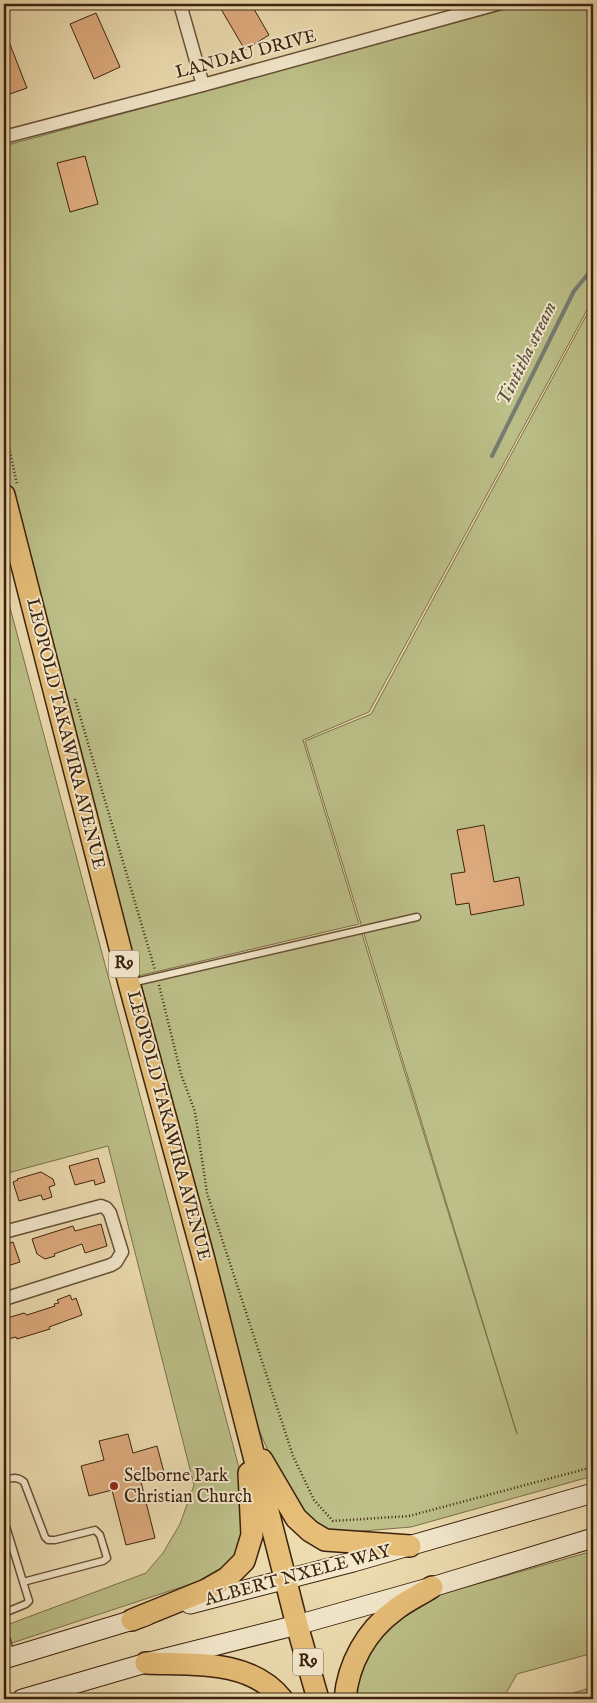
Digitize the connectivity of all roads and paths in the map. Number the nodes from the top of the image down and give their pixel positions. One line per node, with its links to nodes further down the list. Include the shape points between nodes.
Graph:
1 (180, 4): 3 (street)
2 (497, 4): 3 (street, LANDAU DRIVE)
3 (203, 85): 4 (street, LANDAU DRIVE)
4 (4, 137)
5 (4, 424): 6 (path)
6 (11, 493): 10 (highway, LEOPOLD TAKAWIRA AVENUE / R9)
7 (72, 690): 9 (path)
8 (417, 917): 9 (lane)
9 (157, 976): 10 (lane); 14 (path, via 181,1074 196,1112 207,1193 293,1456 314,1500 333,1521 409,1516)
10 (129, 983): 13 (highway, LEOPOLD TAKAWIRA AVENUE / R9)
11 (4, 1232): 12 (street, via 101,1206 110,1213 122,1252 111,1264)
12 (4, 1299)
13 (248, 1434): 19 (highway, via 296,1518 310,1531 325,1540); 20 (highway, LEOPOLD TAKAWIRA AVENUE / R9); 24 (highway, via 252,1535 244,1561 226,1578 206,1590)
14 (593, 1467)
15 (4, 1480): 21 (lane, via 20,1478 24,1482 48,1540 95,1530 100,1535 107,1558)
16 (593, 1493): 19 (main road, ALBERT NXELE WAY)
17 (4, 1520): 21 (lane)
18 (593, 1538): 22 (main road)
19 (410, 1546): 20 (main road, ALBERT NXELE WAY)
20 (286, 1579): 24 (main road, ALBERT NXELE WAY); 25 (highway, LEOPOLD TAKAWIRA AVENUE / R9)
21 (24, 1582): 23 (lane, via 29,1601)
22 (432, 1587): 25 (main road); 31 (highway, via 394,1610 371,1634 356,1656)
23 (4, 1613)
24 (132, 1620): 26 (main road, ALBERT NXELE WAY)
25 (297, 1625): 27 (main road); 30 (highway, LEOPOLD TAKAWIRA AVENUE / R9)
26 (5, 1652)
27 (146, 1663): 28 (main road); 29 (highway, via 213,1666 249,1674 273,1688)
28 (22, 1699)
29 (282, 1699)
30 (318, 1699)
31 (345, 1699)

